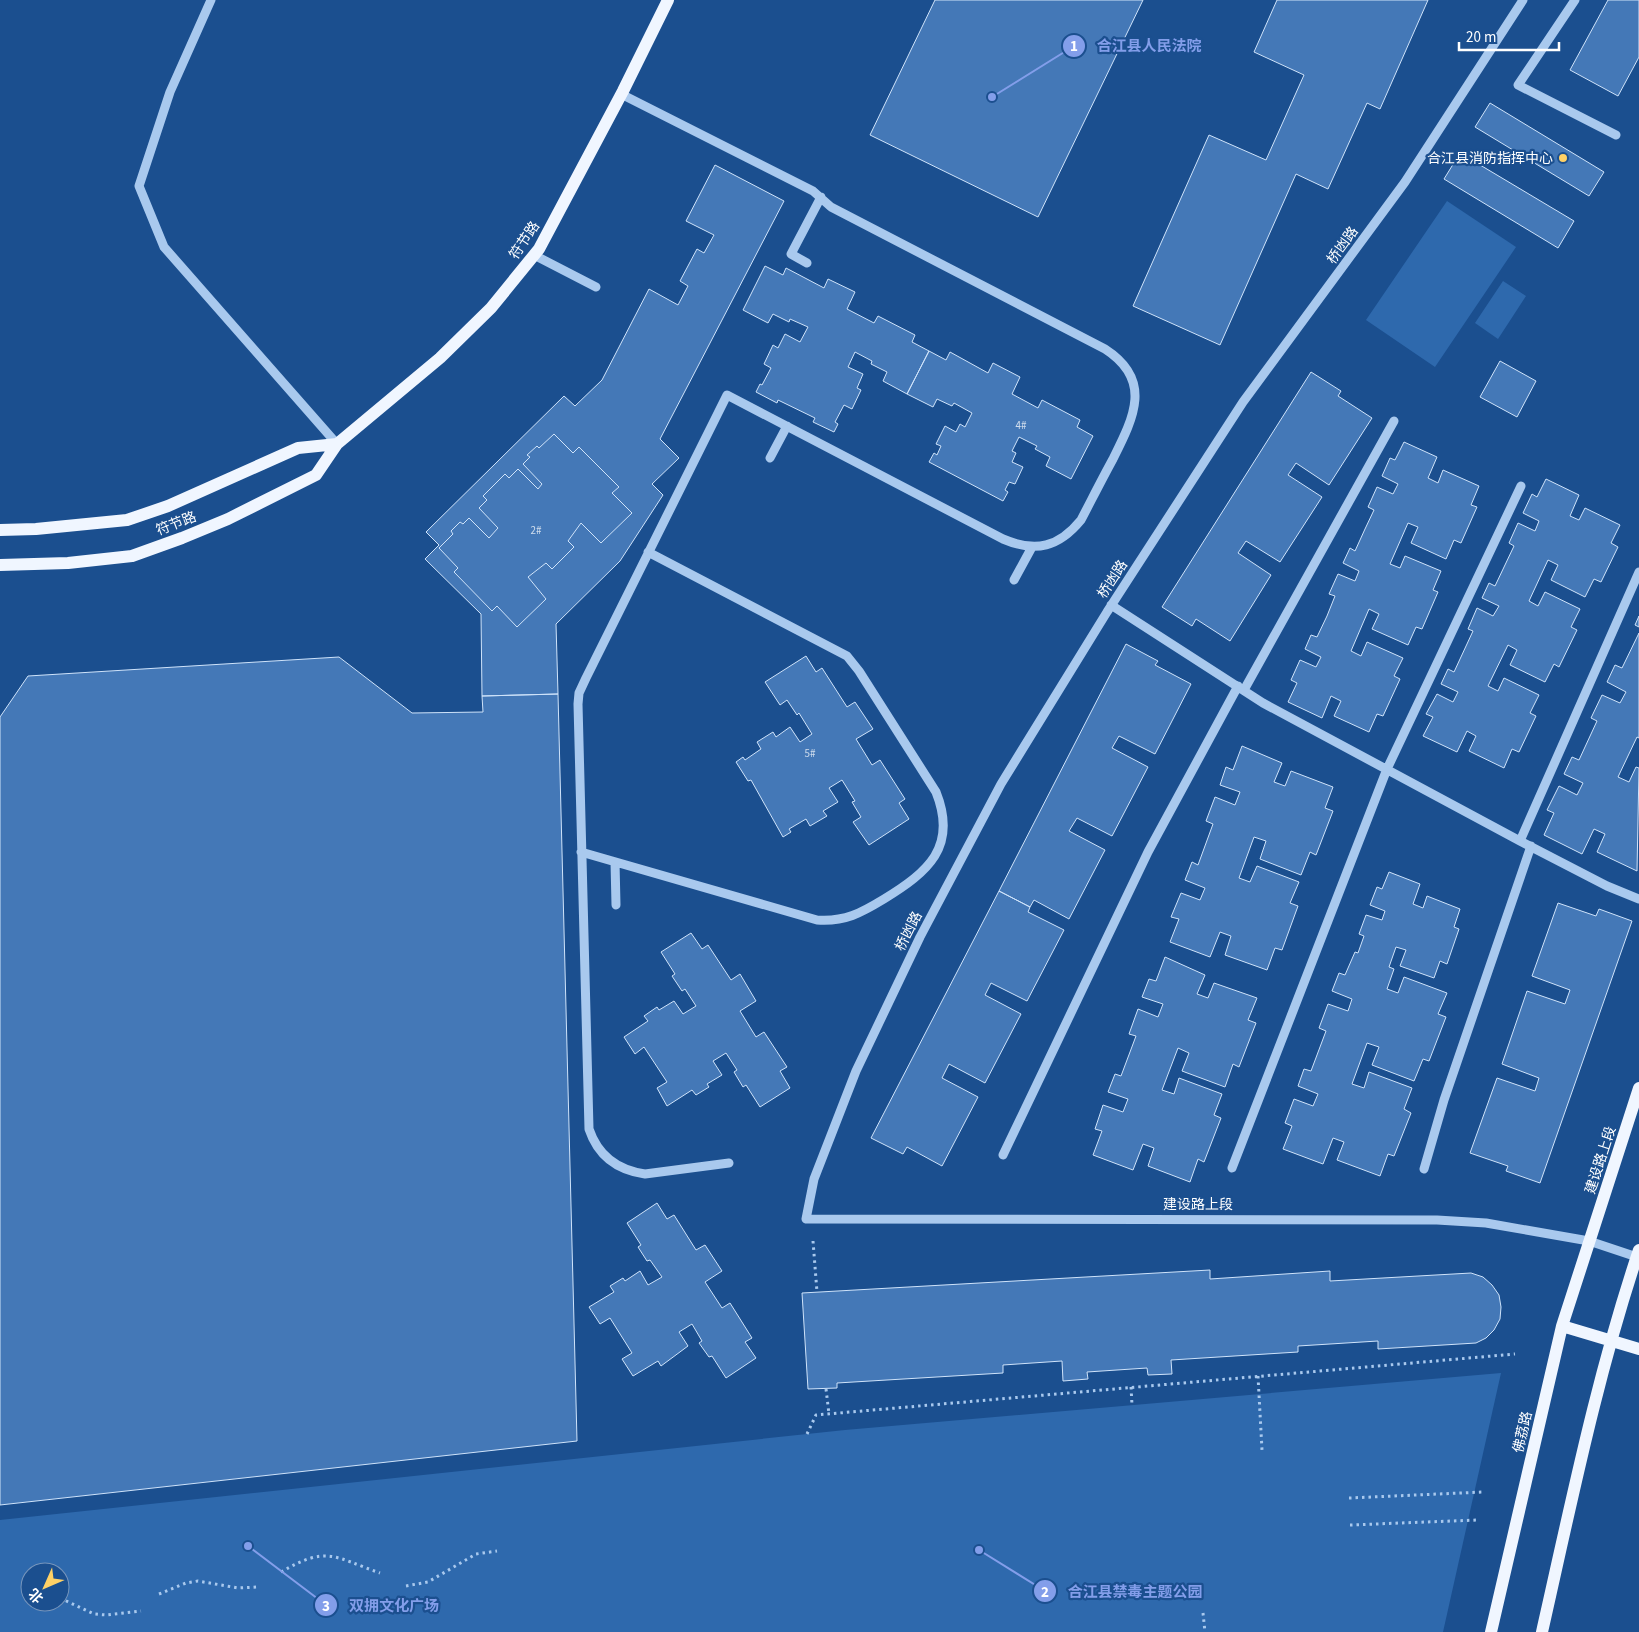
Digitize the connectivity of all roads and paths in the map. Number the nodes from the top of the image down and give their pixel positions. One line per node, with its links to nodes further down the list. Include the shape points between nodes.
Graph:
1 (211, 0): 13 (street, via 170,92 139,186 164,247)
2 (668, 0): 5 (main road, 符节路)
3 (1523, 0): 22 (street, 桥凼路, via 1405,182 1243,402)
4 (1575, 0): 6 (street, via 1518,86)
5 (621, 94): 7 (street); 8 (main road, 符节路)
6 (1616, 135)
7 (821, 197): 9 (street, via 791,254); 17 (street, via 831,207 1104,349 1115,356 1130,374 1136,398 1131,423 1081,520 1060,540)
8 (534, 255): 10 (street); 13 (main road, 符节路, via 491,308 440,358)
9 (807, 263)
10 (596, 288)
11 (1394, 421): 23 (street)
12 (787, 426): 14 (street); 17 (street, via 1003,539); 18 (street, via 727,395)
13 (337, 444): 16 (main road, 符节路, via 298,448 168,506 127,520); 19 (main road, 符节路, via 316,475 182,538 132,556 68,563)
14 (770, 458)
15 (1521, 486): 24 (street)
16 (0, 530)
17 (1032, 547): 21 (street)
18 (648, 552): 27 (street, via 579,693); 28 (street, via 847,656 936,792 942,807 942,839 931,864 912,882 856,916 838,921 817,920)
19 (0, 565)
20 (1639, 572): 25 (street)
21 (1014, 580)
22 (1111, 605): 23 (street); 36 (street, 桥凼路, via 1001,784 920,937 856,1071 814,1179)
23 (1241, 688): 24 (street, via 1262,703); 32 (street, via 1148,852)
24 (1387, 769): 25 (street); 34 (street)
25 (1520, 841): 26 (street)
26 (1531, 846): 29 (street); 35 (street, via 1444,1100)
27 (582, 852): 28 (street); 33 (street, via 587,1116 593,1141 608,1160 632,1172 645,1174)
28 (615, 862): 30 (street)
29 (1639, 899)
30 (616, 905)
31 (1639, 1088): 37 (main road, 建设路上段)
32 (1002, 1155)
33 (729, 1163)
34 (1232, 1168)
35 (1424, 1169)
36 (808, 1219): 37 (street, 建设路上段, via 1437,1220 1486,1223); 39 (path)
37 (1589, 1241): 38 (street, 建设路上段); 40 (main road, 佛荔路)
38 (1638, 1254): 41 (main road)
39 (817, 1292)
40 (1562, 1326): 41 (main road); 65 (main road, 佛荔路)
41 (1611, 1341): 42 (main road); 66 (main road)
42 (1639, 1349)
43 (1515, 1354): 44 (path)
44 (1258, 1376): 45 (path); 50 (path)
45 (1131, 1387): 47 (path); 48 (path)
46 (826, 1389): 48 (path)
47 (1132, 1405)
48 (829, 1414): 49 (path, via 816,1415)
49 (807, 1434)
50 (1262, 1450)
51 (1483, 1492): 52 (path)
52 (1349, 1498)
53 (1477, 1520): 54 (path)
54 (1350, 1525)
55 (496, 1550): 58 (path, via 476,1554 428,1582)
56 (281, 1572): 57 (path, via 303,1559 329,1555)
57 (380, 1573)
58 (406, 1586)
59 (258, 1587): 60 (path, via 238,1588 198,1581)
60 (159, 1594)
61 (70, 1603): 62 (path, via 94,1614)
62 (141, 1611)
63 (1202, 1613): 64 (path)
64 (1205, 1632)
65 (1491, 1632)
66 (1542, 1632)

